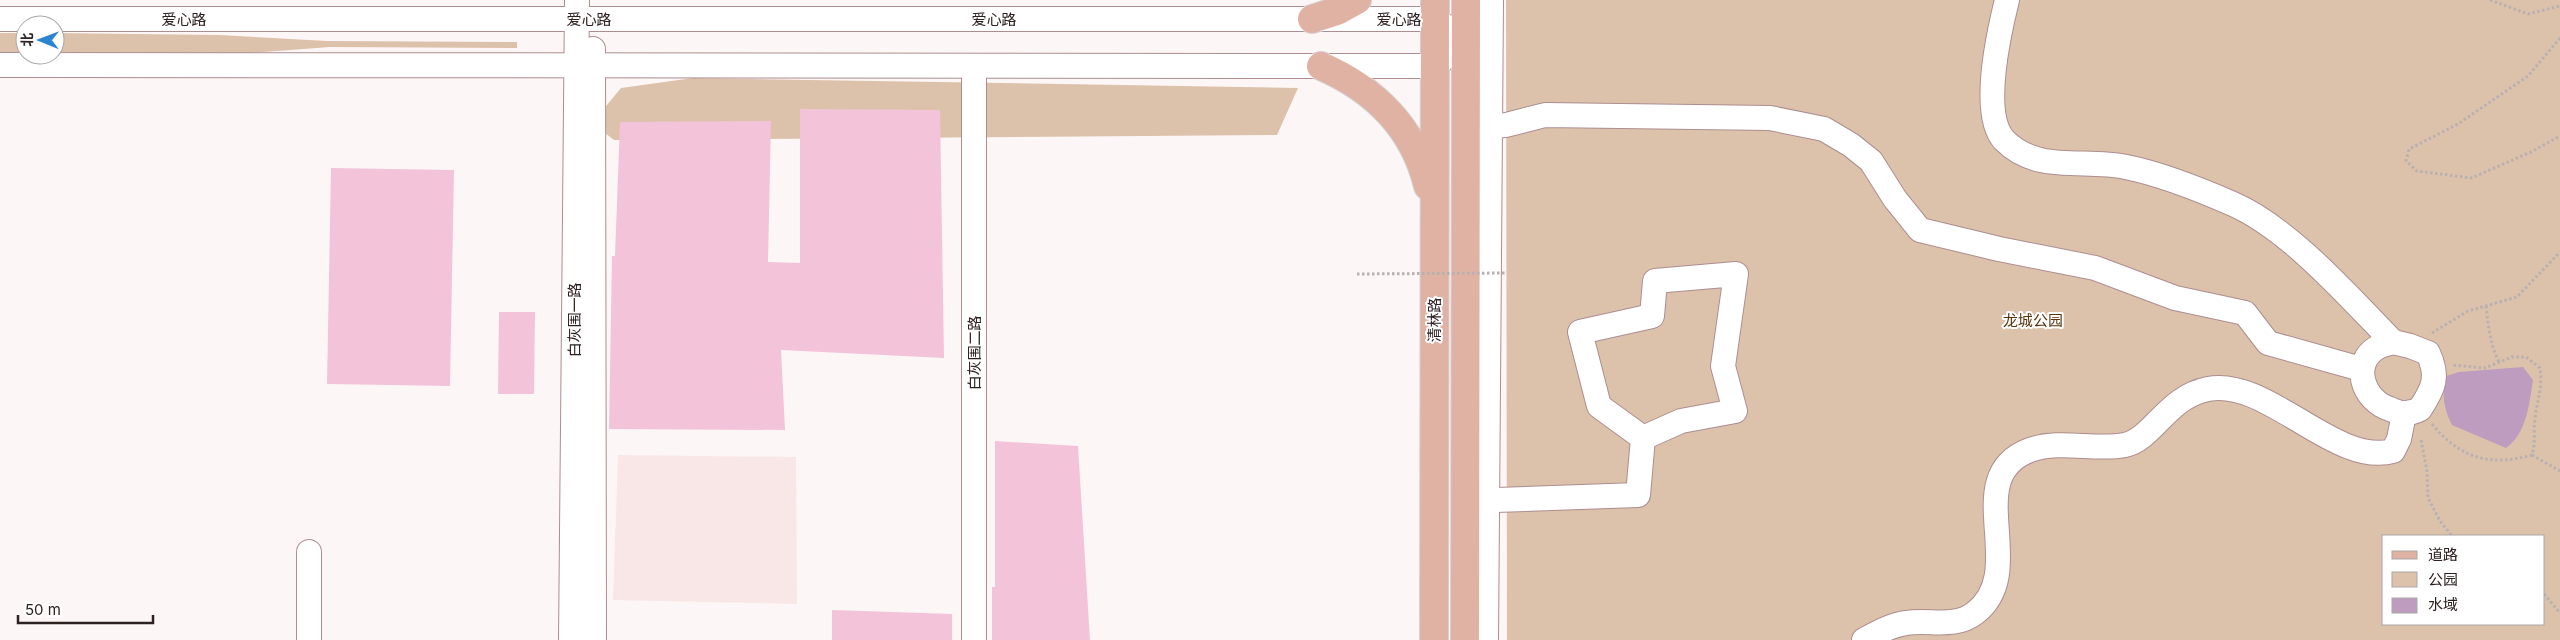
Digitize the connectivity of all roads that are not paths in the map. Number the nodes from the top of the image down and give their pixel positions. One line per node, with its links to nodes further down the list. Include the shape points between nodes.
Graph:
1 (1357, 0): 9 (main road)
2 (1466, 0): 10 (main road)
3 (1491, 0): 16 (street)
4 (2007, 0): 18 (street, via 1995,62 1994,102 1997,130 2011,146 2044,162 2094,162 2128,167 2248,212 2323,271)
5 (585, 9): 6 (street, 爱心路); 8 (street, 爱心路); 12 (street, 白灰围一路)
6 (980, 9): 9 (street, 爱心路)
7 (1435, 9): 9 (street, 爱心路); 10 (street, 爱心路); 15 (main road, 清林路)
8 (0, 19)
9 (1312, 19)
10 (1466, 41): 15 (street); 22 (main road)
11 (0, 64): 12 (street)
12 (585, 65): 13 (street); 25 (street, 白灰围一路); 26 (street, 白灰围一路)
13 (974, 66): 14 (street); 27 (street, 白灰围二路)
14 (1321, 66): 15 (street); 17 (main road, via 1346,76 1369,93 1399,123 1424,168)
15 (1435, 66): 17 (main road, 清林路)
16 (1490, 126): 19 (street, via 1545,115 1770,118 1824,129 1871,161 1920,230 2095,268 2175,298 2245,314 2268,343); 22 (street)
17 (1435, 210): 28 (main road, 清林路)
18 (2402, 344): 19 (street, via 2378,347); 20 (street, via 2428,353 2435,369 2431,393)
19 (2362, 370): 20 (street, via 2364,387 2374,400 2385,408)
20 (2413, 411): 31 (street, via 2393,451 2382,454 2344,444 2267,402 2222,387 2189,394 2169,408 2148,430 2125,445 2030,450 2008,465 1997,483 1999,571 1983,605 1960,622 1907,622)
21 (1643, 438): 21 (street, via 1599,406 1580,332 1652,316 1655,281 1736,274 1723,366 1735,411 1681,421); 22 (street, via 1638,495)
22 (1476, 501): 29 (main road); 30 (street)
23 (309, 552): 24 (street)
24 (309, 640)
25 (571, 640)
26 (594, 640)
27 (974, 640)
28 (1434, 640)
29 (1465, 640)
30 (1486, 640)
31 (1864, 640)

